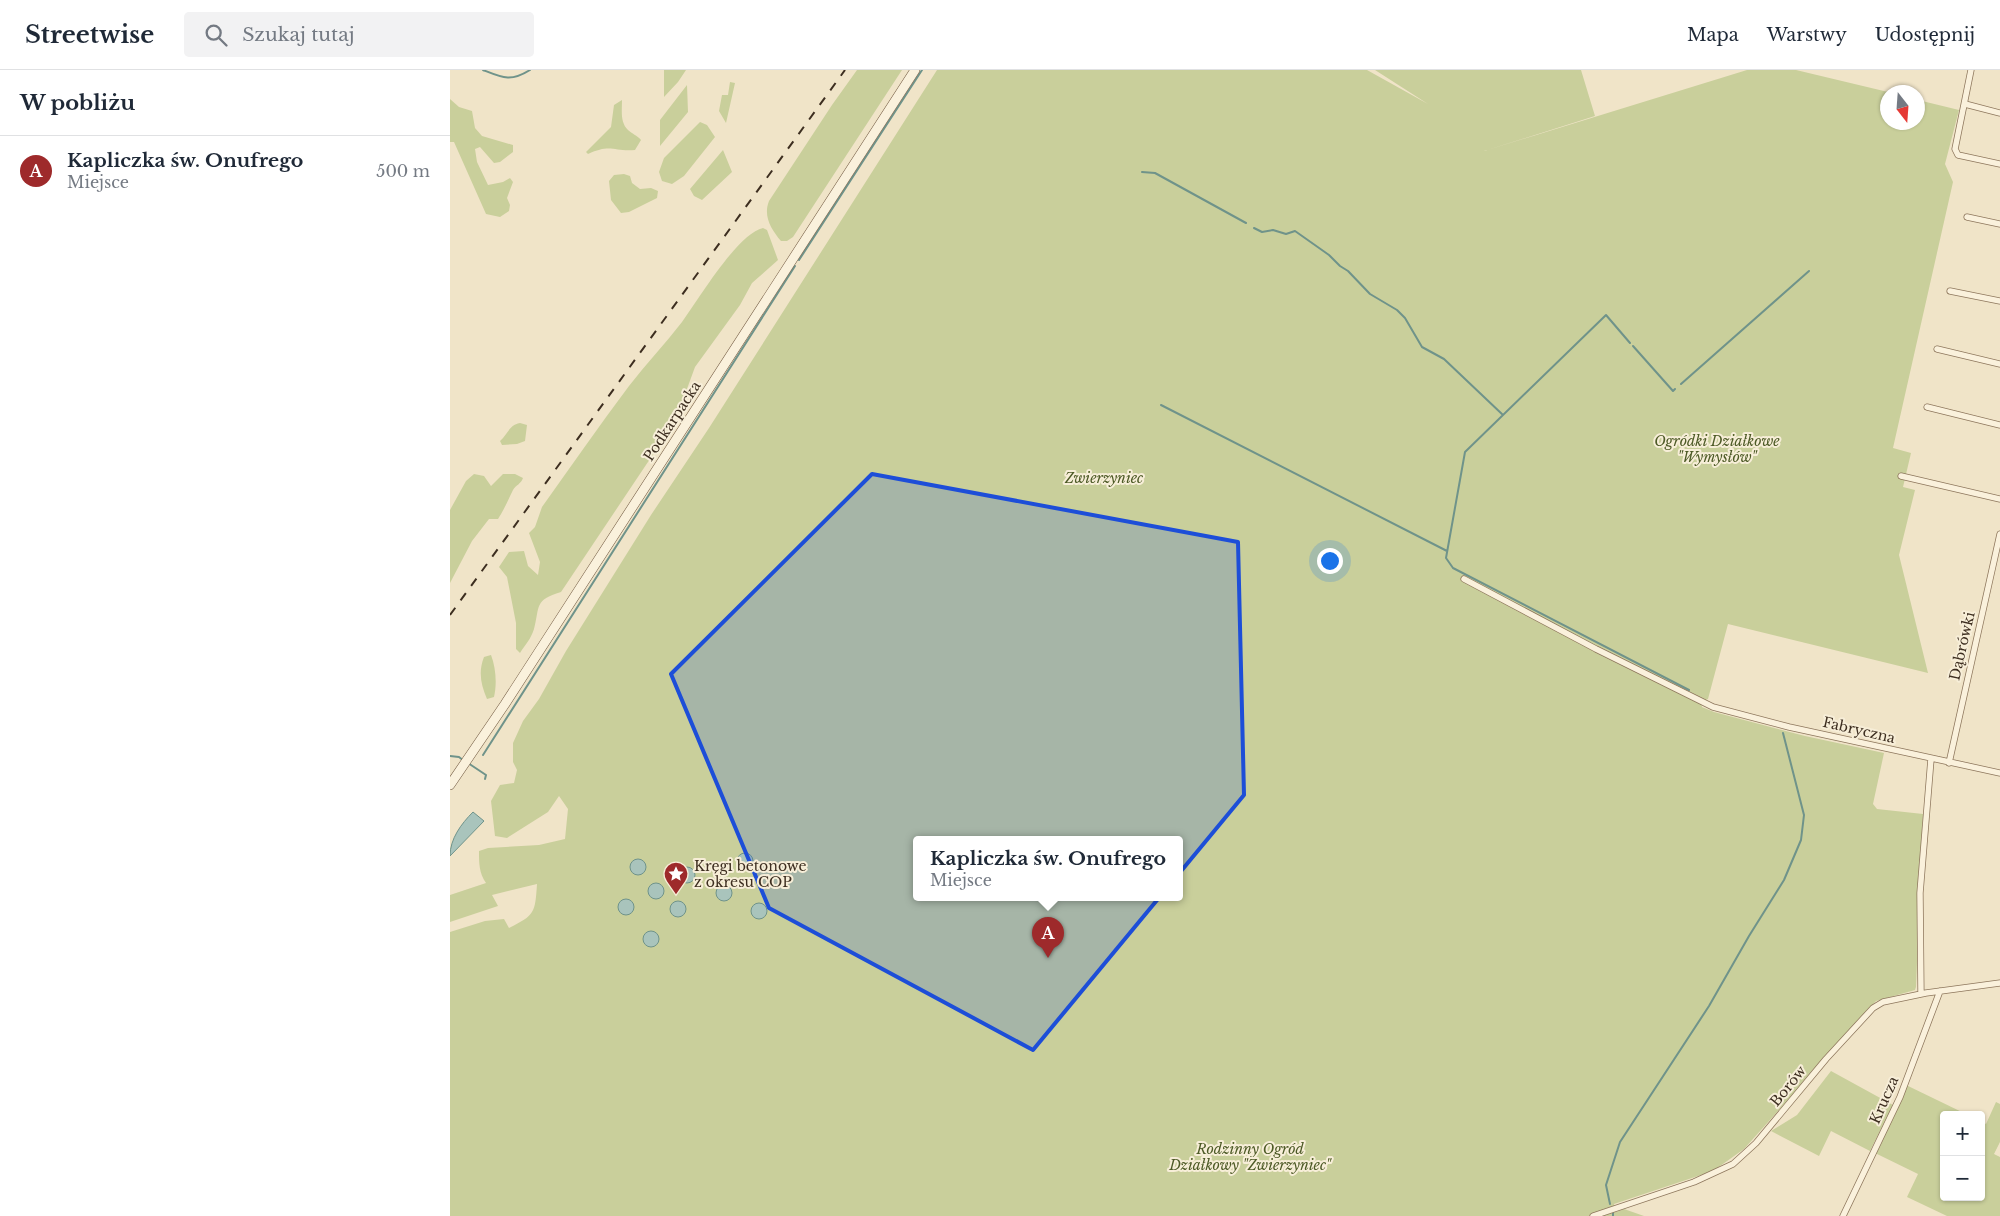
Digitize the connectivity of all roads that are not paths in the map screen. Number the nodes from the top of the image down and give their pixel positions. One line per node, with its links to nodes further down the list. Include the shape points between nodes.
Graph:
1 (915, 70): 21 (main road, Podkarpacka)
2 (1971, 70): 3 (street)
3 (1965, 104): 4 (street); 5 (street, via 1955,148 1958,155)
4 (2000, 113)
5 (2000, 164)
6 (1967, 217): 7 (street)
7 (2000, 224)
8 (1950, 291): 9 (street)
9 (2000, 302)
10 (1937, 349): 11 (street)
11 (2000, 364)
12 (1927, 407): 13 (street)
13 (2000, 425)
14 (1901, 476): 15 (street)
15 (2000, 499)
16 (2000, 534): 19 (street, Dąbrówki)
17 (1464, 579): 18 (street, Fabryczna, via 1596,650 1713,707)
18 (1931, 759): 19 (street, Fabryczna); 24 (street, via 1920,894)
19 (1949, 763): 20 (street, Fabryczna)
20 (2000, 773)
21 (450, 785)
22 (2000, 983): 23 (street, Borów)
23 (1940, 991): 24 (street, Borów); 26 (street, Krucza, via 1900,1097)
24 (1921, 994): 25 (street, Borów, via 1883,1002 1873,1008 1733,1164 1694,1182)
25 (1593, 1216)
26 (1843, 1216)

